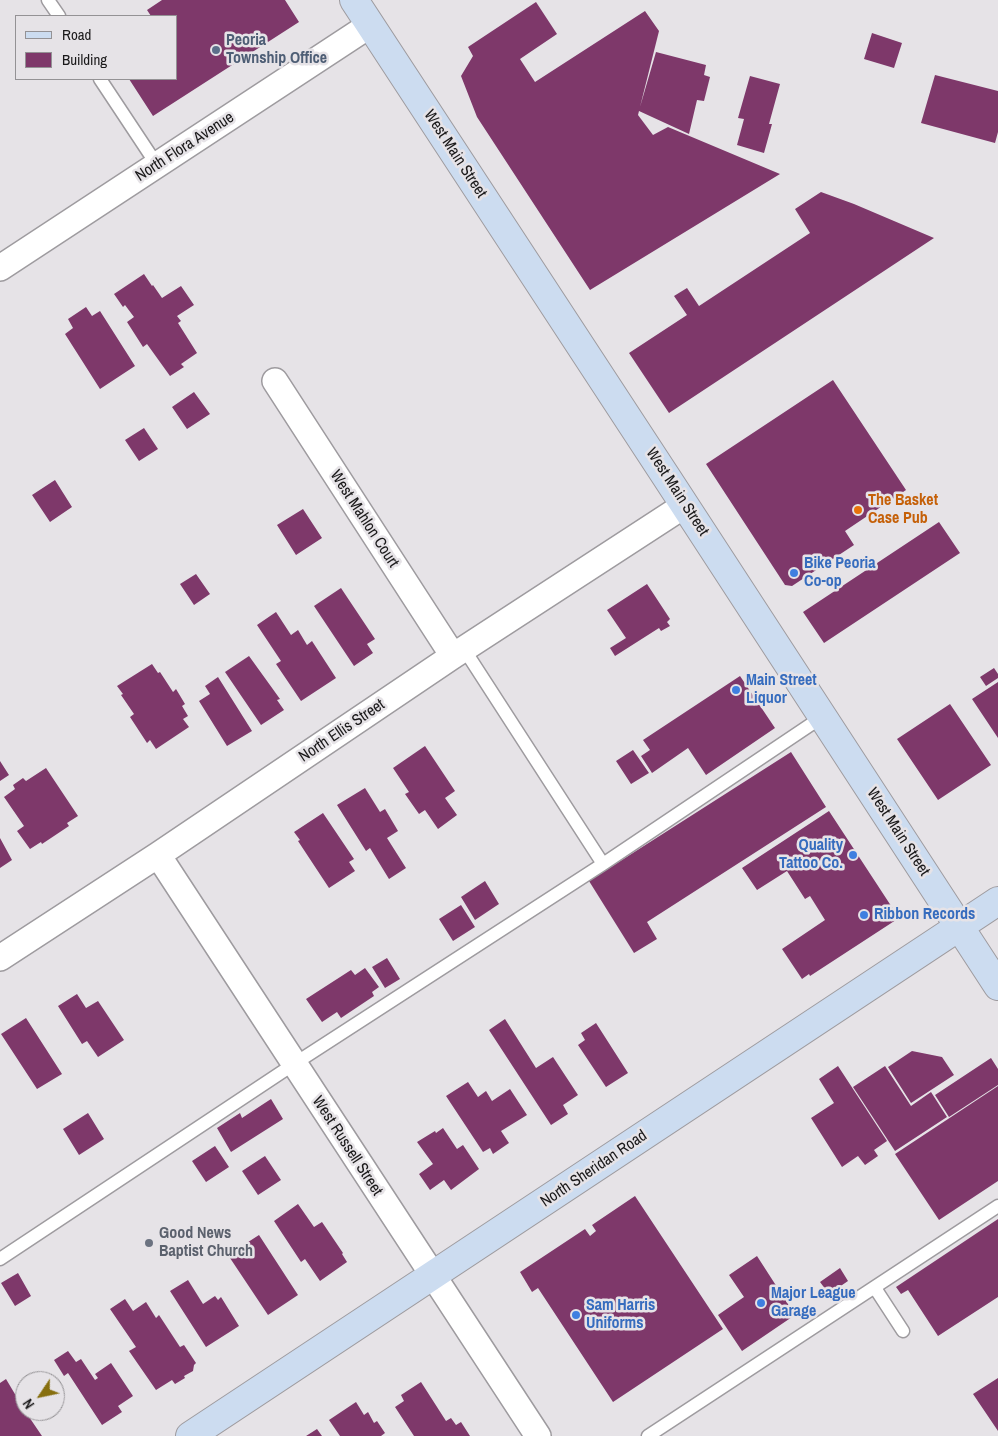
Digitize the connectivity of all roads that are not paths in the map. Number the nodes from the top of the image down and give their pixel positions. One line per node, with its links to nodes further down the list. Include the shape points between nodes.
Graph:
1 (48, 0): 3 (lane)
2 (354, 0): 4 (main road, West Main Street)
3 (58, 15)
4 (370, 25): 6 (street, North Flora Avenue); 9 (main road, West Main Street)
5 (101, 80): 6 (lane)
6 (157, 166): 7 (street, North Flora Avenue)
7 (0, 268)
8 (275, 381): 10 (street, West Mahlon Court)
9 (685, 505): 10 (street, North Ellis Street); 11 (main road, West Main Street)
10 (458, 652): 12 (street, North Ellis Street); 13 (lane)
11 (822, 717): 13 (lane); 15 (main road, West Main Street)
12 (158, 855): 16 (street, North Ellis Street); 18 (street, West Russell Street)
13 (603, 864): 18 (lane)
14 (998, 902): 15 (main road, North Sheridan Road)
15 (959, 926): 17 (main road, West Main Street); 21 (main road, North Sheridan Road)
16 (0, 958)
17 (998, 986)
18 (294, 1064): 20 (lane); 21 (street, West Russell Street)
19 (998, 1206): 22 (lane)
20 (0, 1259)
21 (432, 1276): 24 (main road, North Sheridan Road); 25 (street, West Russell Street)
22 (875, 1288): 23 (lane); 26 (lane)
23 (903, 1331)
24 (190, 1436)
25 (538, 1436)
26 (648, 1436)

